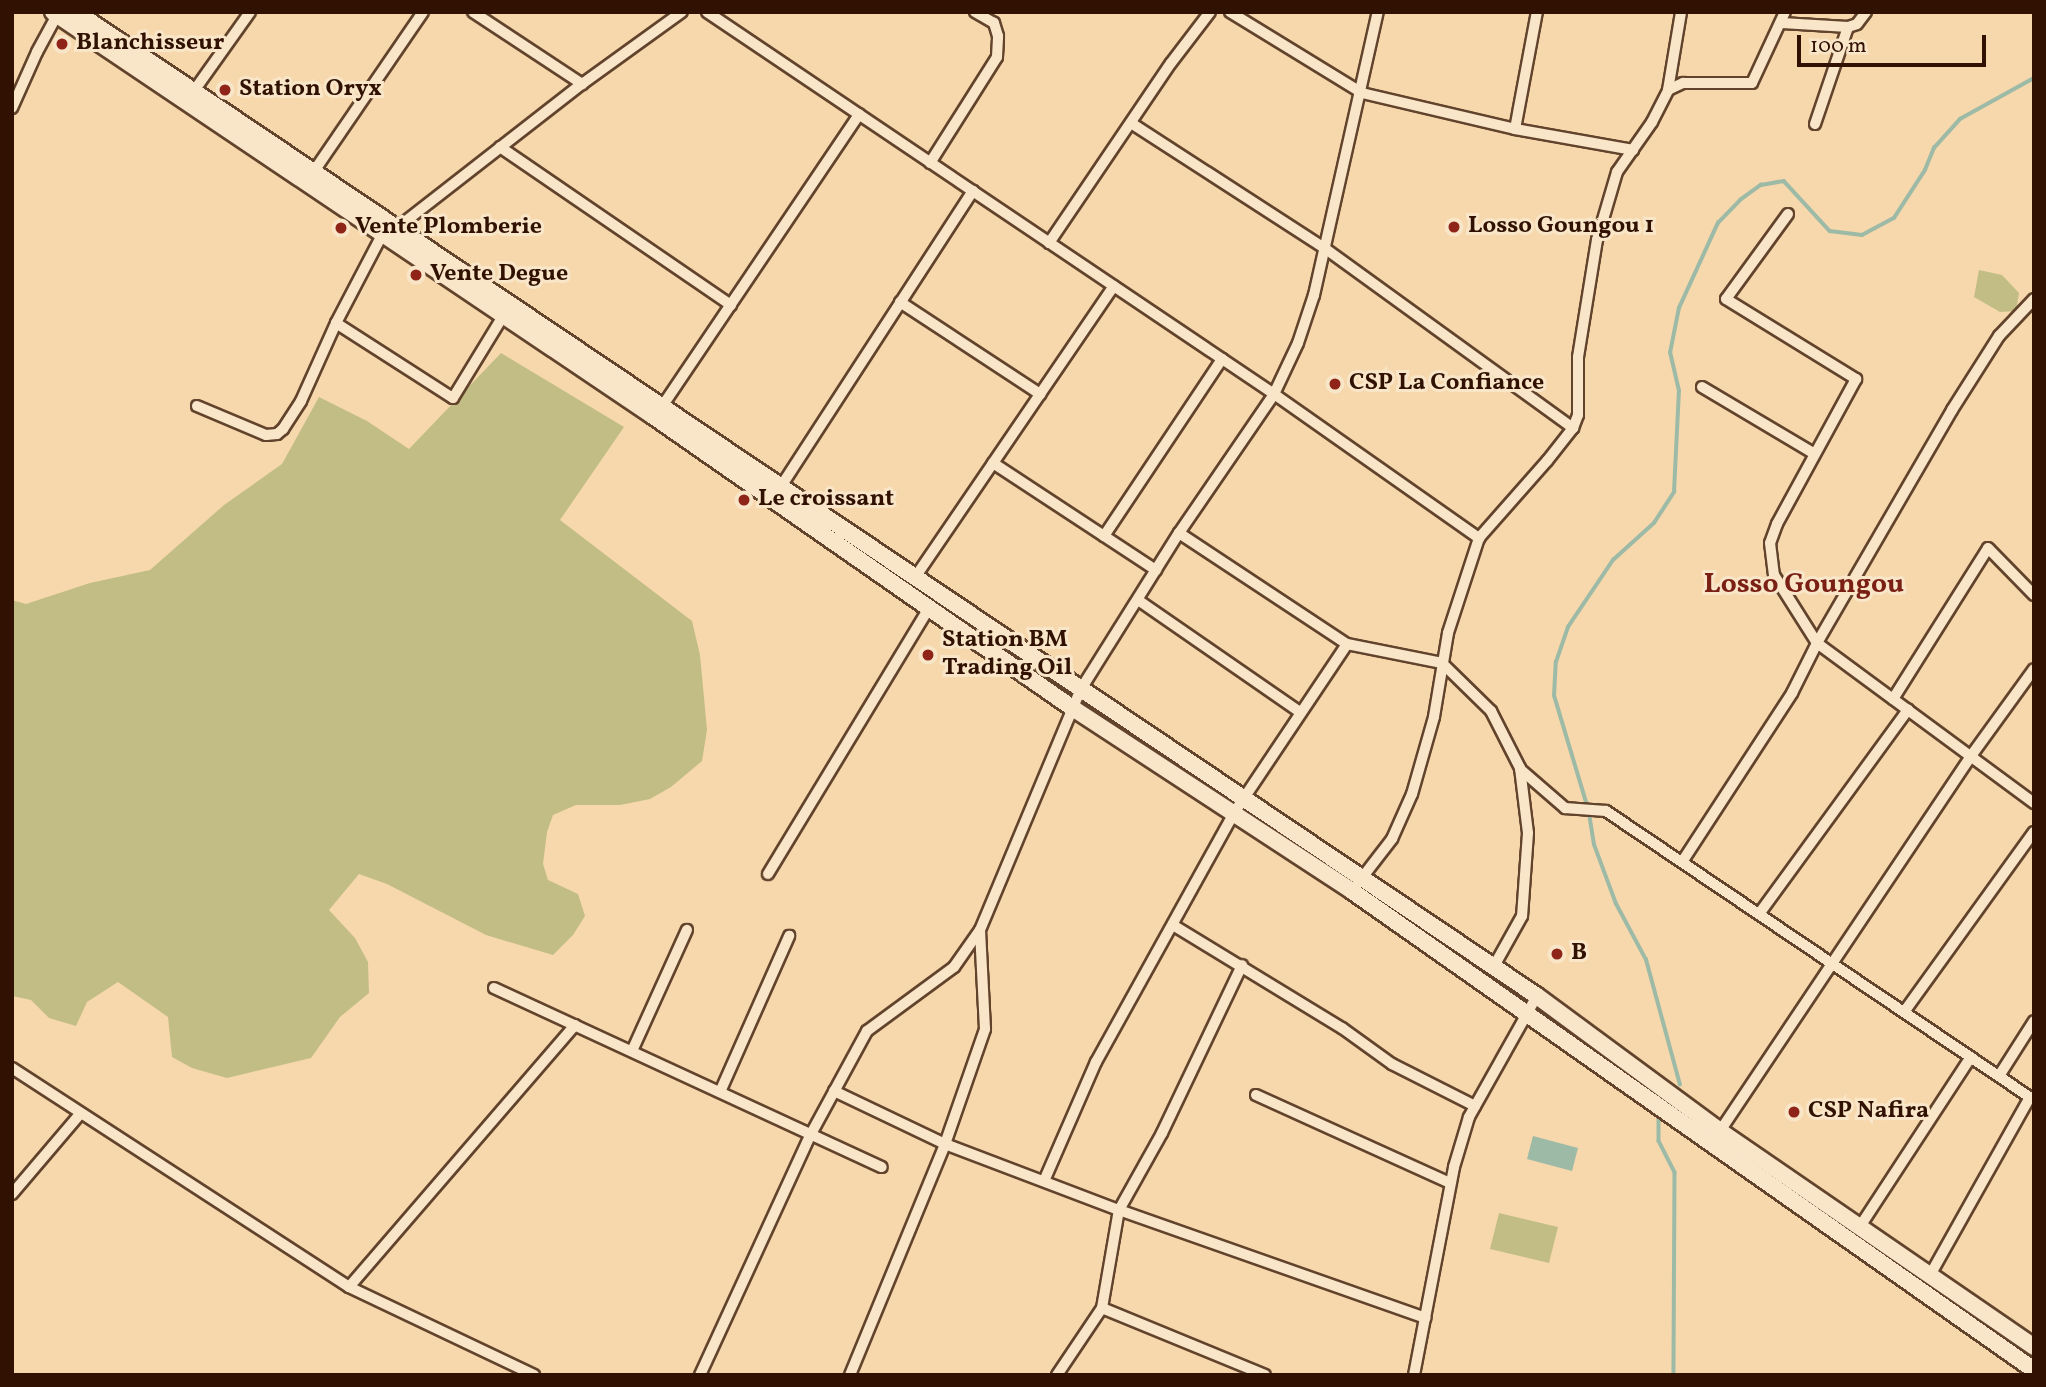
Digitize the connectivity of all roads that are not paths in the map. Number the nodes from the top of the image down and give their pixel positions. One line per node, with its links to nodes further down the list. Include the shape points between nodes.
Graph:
1 (76, 12): 20 (main road)
2 (250, 12): 20 (street)
3 (423, 12): 29 (street)
4 (472, 12): 17 (street)
5 (682, 12): 17 (street)
6 (707, 12): 22 (street)
7 (975, 12): 28 (street, via 994,23 997,57)
8 (1210, 12): 23 (street)
9 (1230, 12): 19 (street)
10 (1378, 12): 19 (street)
11 (1537, 12): 25 (street)
12 (1681, 12): 18 (street)
13 (1866, 12): 16 (street)
14 (55, 14): 20 (main road); 21 (street)
15 (1783, 18): 16 (street); 18 (street, via 1752,83 1683,83)
16 (1848, 27): 24 (street)
17 (582, 84): 26 (street)
18 (1668, 90): 27 (street)
19 (1362, 93): 25 (street); 35 (street)
20 (189, 96): 29 (main road)
21 (12, 108)
22 (859, 114): 28 (street); 39 (street)
23 (1131, 123): 34 (street); 35 (street)
24 (1815, 124)
25 (1516, 129): 27 (street)
26 (500, 148): 32 (street); 39 (street)
27 (1633, 150): 48 (street, via 1617,172 1597,240 1578,357 1578,415)
28 (930, 163): 30 (street)
29 (310, 177): 32 (main road); 33 (main road)
30 (973, 191): 34 (street); 38 (street)
31 (1788, 214): 49 (street, via 1726,299 1856,379)
32 (398, 227): 33 (street); 47 (main road)
33 (382, 235): 40 (main road); 41 (street)
34 (1049, 243): 36 (street)
35 (1323, 247): 45 (street, via 1298,343); 48 (street)
36 (1114, 286): 42 (street); 44 (street)
37 (2034, 299): 61 (street, via 1999,336 1952,410)
38 (900, 302): 44 (street); 51 (street)
39 (731, 305): 47 (street)
40 (503, 316): 41 (street, via 453,398); 47 (main road)
41 (336, 323): 46 (street, via 290,423 277,434 266,435)
42 (1222, 359): 45 (street); 54 (street)
43 (1702, 387): 49 (street)
44 (1040, 394): 50 (street)
45 (1273, 394): 53 (street); 55 (street)
46 (197, 407)
47 (659, 411): 51 (main road); 52 (main road)
48 (1573, 428): 55 (street)
49 (1815, 454): 61 (street, via 1777,524 1770,562)
50 (993, 463): 54 (street); 57 (street)
51 (782, 486): 52 (street); 57 (main road)
52 (771, 500): 60 (main road)
53 (1179, 533): 56 (street); 62 (street)
54 (1104, 536): 56 (street)
55 (1479, 538): 63 (street)
56 (1156, 570): 59 (street)
57 (916, 576): 65 (main road)
58 (2034, 595): 66 (street, via 1988,548)
59 (1138, 600): 65 (street); 69 (street)
60 (929, 608): 67 (main road); 77 (street)
61 (1817, 643): 66 (street); 76 (street, via 1792,693)
62 (1347, 644): 63 (street); 69 (street)
63 (1442, 663): 71 (street, via 1491,712); 78 (street, via 1434,717 1412,794 1392,839)
64 (2034, 669): 70 (street)
65 (1081, 689): 67 (street); 72 (main road)
66 (1893, 699): 68 (street)
67 (1071, 707): 74 (main road); 83 (street)
68 (1908, 710): 70 (street); 80 (street)
69 (1301, 713): 72 (street)
70 (1970, 756): 73 (street); 85 (street)
71 (1520, 768): 76 (street, via 1565,808 1606,811); 87 (street, via 1528,833 1522,916)
72 (1244, 799): 74 (street); 78 (main road)
73 (2034, 803)
74 (1234, 813): 79 (main road); 81 (street)
75 (2034, 832): 91 (street)
76 (1682, 862): 80 (street)
77 (768, 874)
78 (1363, 877): 79 (street); 87 (main road)
79 (1352, 891): 90 (main road)
80 (1759, 914): 85 (street)
81 (1173, 925): 86 (street); 108 (street, via 1096,1062)
82 (687, 930): 94 (street)
83 (980, 930): 98 (street, via 954,967 867,1031); 106 (street, via 985,1029)
84 (789, 936): 99 (street)
85 (1831, 963): 91 (street); 104 (street)
86 (1242, 965): 102 (street, via 1392,1064); 111 (street, via 1162,1133)
87 (1494, 966): 89 (main road)
88 (494, 988): 93 (street)
89 (1537, 996): 90 (street); 104 (main road)
90 (1525, 1012): 102 (street); 118 (main road)
91 (1904, 1012): 95 (street)
92 (2034, 1021): 97 (street)
93 (575, 1025): 94 (street); 114 (street)
94 (632, 1051): 99 (street)
95 (1971, 1057): 97 (street); 112 (street)
96 (12, 1068): 103 (street)
97 (1999, 1076): 101 (street)
98 (834, 1091): 105 (street); 106 (street)
99 (720, 1092): 105 (street)
100 (1256, 1095): 109 (street)
101 (2032, 1098): 113 (street)
102 (1475, 1106): 109 (street)
103 (80, 1114): 110 (street); 114 (street)
104 (1720, 1131): 112 (main road)
105 (811, 1134): 107 (street); 120 (street)
106 (945, 1143): 108 (street); 121 (street)
107 (882, 1167)
108 (1044, 1181): 111 (street)
109 (1450, 1183): 116 (street)
110 (12, 1194)
111 (1119, 1210): 115 (street); 116 (street)
112 (1859, 1228): 113 (main road)
113 (1929, 1277): 117 (main road)
114 (349, 1287): 119 (street)
115 (1102, 1308): 122 (street); 123 (street)
116 (1426, 1318): 124 (street)
117 (2034, 1347)
118 (2034, 1370)
119 (534, 1375)
120 (700, 1375)
121 (850, 1375)
122 (1057, 1375)
123 (1265, 1375)
124 (1414, 1375)

